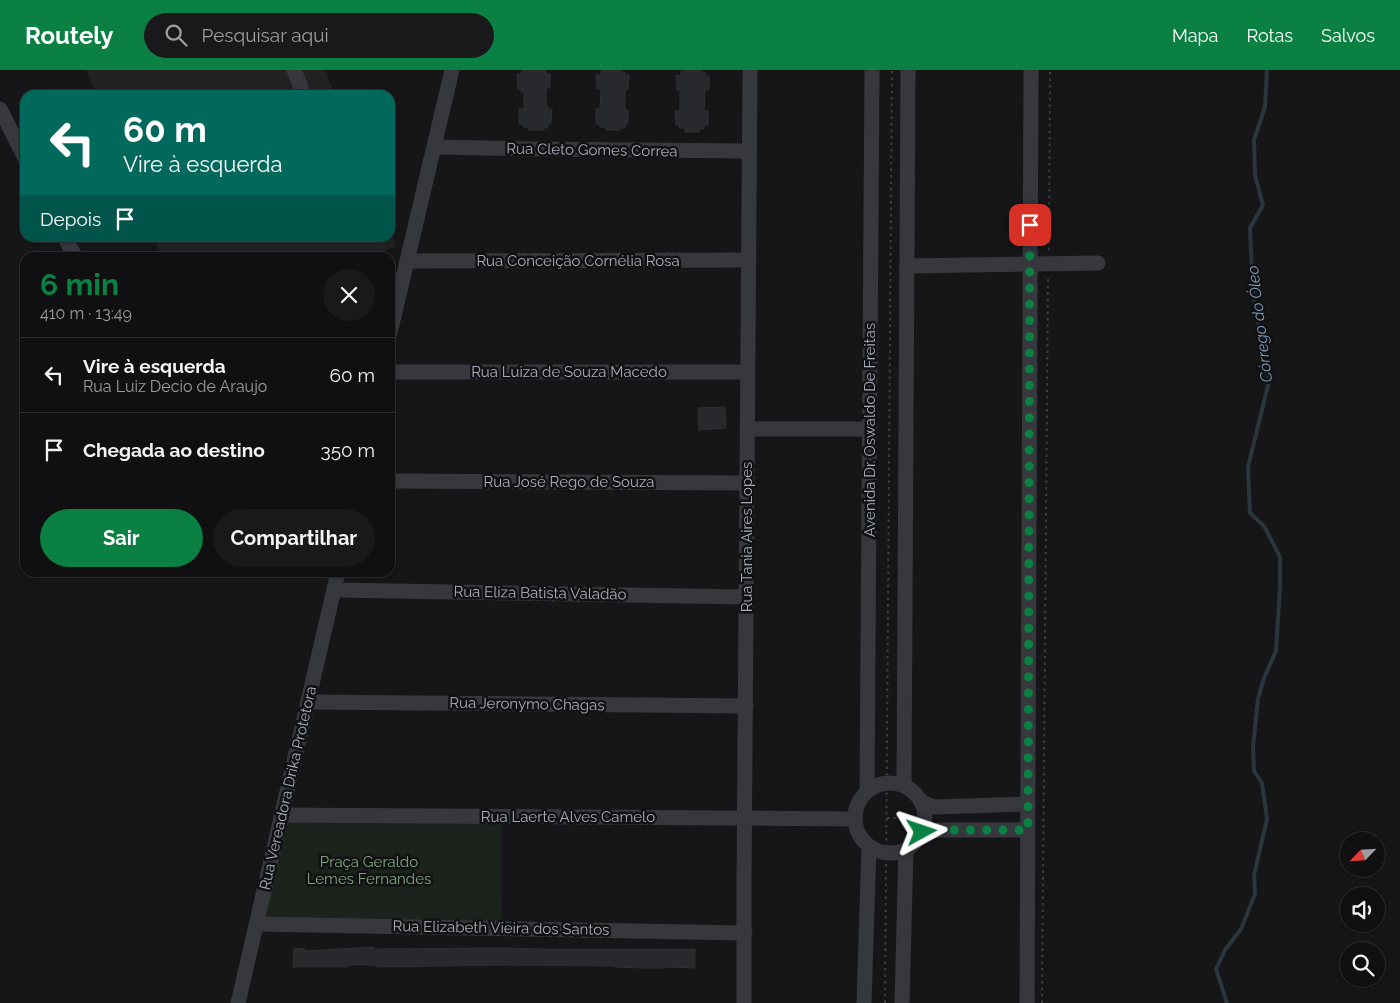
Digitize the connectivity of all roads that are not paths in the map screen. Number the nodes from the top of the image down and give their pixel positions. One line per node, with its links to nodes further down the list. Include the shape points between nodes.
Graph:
1 (294, 70): 7 (street)
2 (452, 70): 9 (street)
3 (750, 70): 11 (street, Rua Tania Aires Lopes)
4 (872, 70): 21 (street, Avenida Dr. Oswaldo De Freitas)
5 (908, 70): 16 (street)
6 (1031, 70): 15 (street)
7 (302, 90)
8 (0, 109): 10 (street)
9 (434, 147): 11 (street, Rua Cleto Gomes Correa); 13 (street)
10 (20, 148)
11 (750, 151): 12 (street, Rua Tania Aires Lopes)
12 (749, 260): 13 (street, Rua Conceição Cornélia Rosa); 19 (street, Rua Tania Aires Lopes)
13 (407, 261): 17 (street)
14 (1098, 263): 15 (street)
15 (1030, 264): 16 (street); 32 (street)
16 (907, 266): 29 (street)
17 (395, 312)
18 (395, 372): 19 (street, Rua Luiza de Souza Macedo)
19 (748, 372): 20 (street, Rua Tania Aires Lopes)
20 (748, 429): 21 (street); 23 (street, Rua Tania Aires Lopes)
21 (870, 429): 30 (street, Avenida Dr. Oswaldo De Freitas)
22 (395, 480): 23 (street, Rua José Rego de Souza)
23 (747, 483): 26 (street, Rua Tania Aires Lopes)
24 (337, 577): 25 (street, Rua Vereadora Drika Protetora)
25 (334, 590): 26 (street, Rua Eliza Batista Valadão); 27 (street, Rua Vereadora Drika Protetora)
26 (746, 597): 28 (street, Rua Tania Aires Lopes)
27 (308, 702): 28 (street, Rua Jeronymo Chagas); 33 (street, Rua Vereadora Drika Protetora)
28 (746, 706): 34 (street, Rua Tania Aires Lopes)
29 (904, 786): 30 (street, via 887,783); 31 (street)
30 (867, 791): 35 (street, via 858,804)
31 (921, 802): 32 (street, via 934,807); 37 (street, via 925,818)
32 (1028, 804): 36 (street)
33 (281, 815): 34 (street, Rua Laerte Alves Camelo); 40 (street, Rua Vereadora Drika Protetora)
34 (745, 818): 35 (street, Rua Laerte Alves Camelo); 41 (street, Rua Tania Aires Lopes)
35 (855, 819): 38 (street, via 859,834)
36 (1028, 830): 37 (street); 46 (street)
37 (922, 832): 39 (street)
38 (869, 846): 39 (street, via 886,853); 44 (street)
39 (906, 849): 45 (street)
40 (256, 924): 41 (street, Rua Elizabeth Vieira dos Santos); 42 (street, Rua Vereadora Drika Protetora)
41 (745, 933): 43 (street, Rua Tania Aires Lopes)
42 (238, 1003)
43 (744, 1003)
44 (864, 1003)
45 (902, 1003)
46 (1027, 1003)

